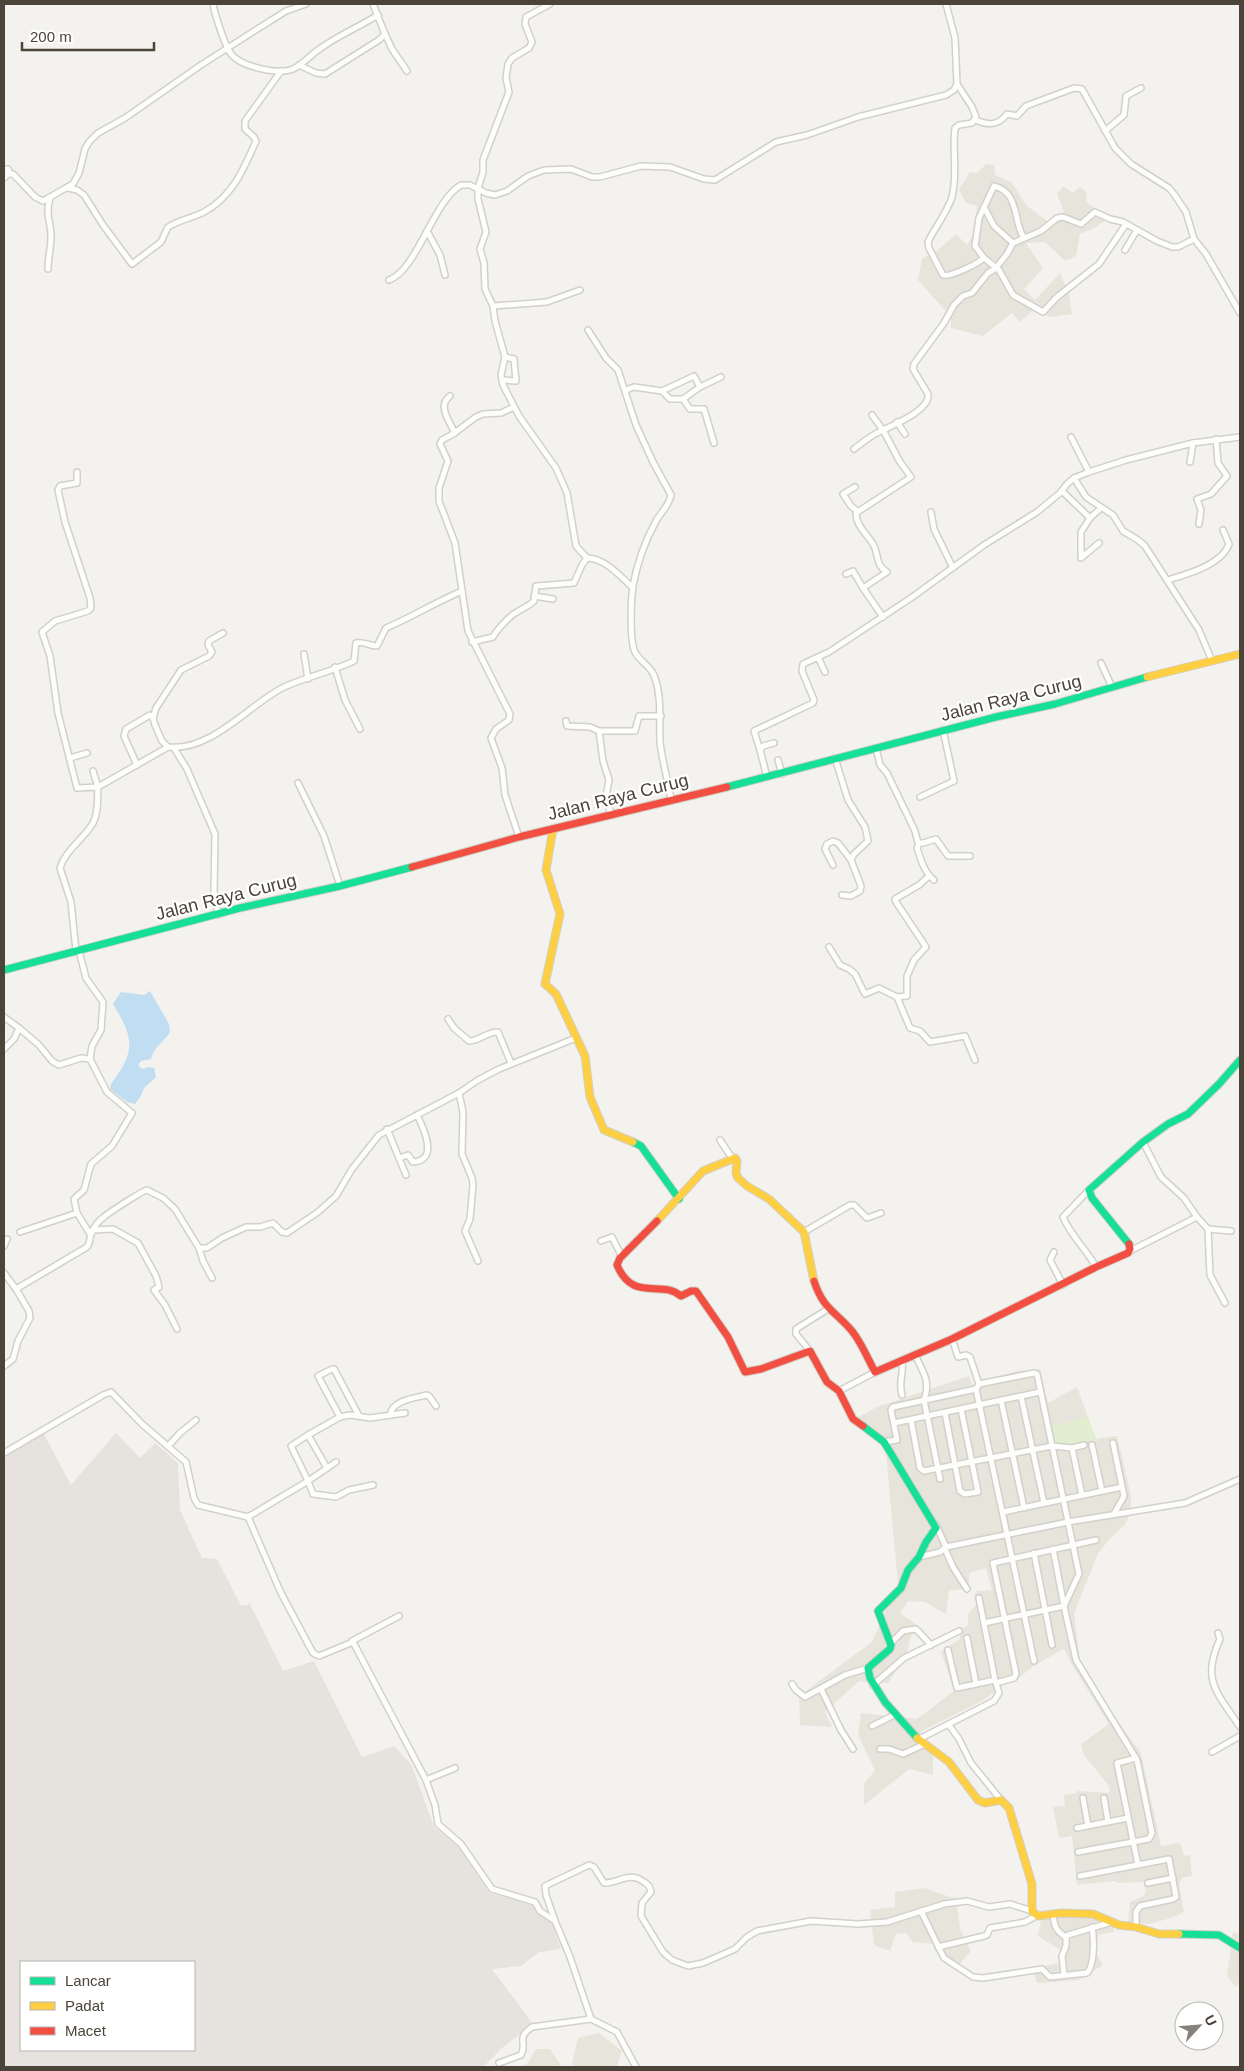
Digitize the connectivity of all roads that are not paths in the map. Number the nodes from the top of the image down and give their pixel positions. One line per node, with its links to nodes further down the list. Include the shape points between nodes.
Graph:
1 (213, 4): 9 (street)
2 (306, 4): 6 (street)
3 (373, 4): 7 (street)
4 (550, 4): 21 (street, via 526,17 525,24 532,42 508,64 509,92 485,154)
5 (946, 4): 13 (street, via 955,38)
6 (289, 6): 9 (street)
7 (378, 15): 8 (street); 10 (street, via 321,48)
8 (385, 34): 10 (street, via 325,74); 11 (street)
9 (229, 47): 12 (street, via 234,56 246,64); 20 (street, via 95,136 83,153 75,181)
10 (299, 66): 12 (street)
11 (407, 70)
12 (282, 71): 20 (street, via 245,121 245,129 256,141 232,189 205,211 168,227 161,242 132,264 84,195)
13 (957, 84): 15 (street, via 972,107); 21 (street, via 951,92 937,99 858,117 776,142 715,180 655,165 600,177 563,168 536,172 502,194 486,193)
14 (1141, 88): 16 (street, via 1126,96 1124,115)
15 (976, 120): 16 (street, via 998,123 1007,114 1017,116 1026,106 1077,87 1084,90); 31 (street, via 955,128 956,168 952,196 928,244 945,277)
16 (1104, 131): 28 (street, via 1114,148 1130,164 1172,190 1186,212)
17 (4, 170): 18 (street, via 8,169)
18 (10, 174): 19 (street); 22 (street, via 37,199)
19 (4, 178)
20 (68, 188): 22 (street)
21 (478, 188): 26 (street, via 467,184 458,187); 37 (street, via 486,229 480,249 486,289)
22 (50, 198): 33 (street)
23 (984, 207): 27 (street, via 993,186 1002,190 1015,208); 29 (street, via 994,226); 31 (street, via 978,218 974,244)
24 (1126, 224): 25 (street); 27 (street, via 1094,212 1081,224 1057,218 1041,231); 32 (street, via 1099,264 1056,297 1043,312 1013,295)
25 (1137, 230): 28 (street, via 1172,247); 30 (street)
26 (427, 231): 34 (street, via 440,255); 35 (street, via 404,269)
27 (1024, 238): 29 (street)
28 (1194, 240): 38 (street, via 1206,254)
29 (1013, 243): 32 (street)
30 (1125, 250)
31 (984, 258): 32 (street)
32 (996, 267): 50 (street, via 972,292 954,304 914,364 913,369 929,398 919,410)
33 (48, 269)
34 (445, 275)
35 (389, 280)
36 (580, 290): 37 (street, via 547,302)
37 (493, 306): 40 (street)
38 (1240, 313)
39 (588, 330): 44 (street, via 618,370)
40 (505, 357): 42 (street); 42 (street, via 514,359 516,381)
41 (720, 378): 43 (street)
42 (502, 380): 48 (street)
43 (700, 387): 45 (street, via 693,376); 47 (street)
44 (626, 390): 45 (street, via 634,387); 77 (street, via 636,425 671,495 649,536)
45 (662, 391): 47 (street, via 670,399)
46 (450, 396): 52 (street, via 444,404)
47 (682, 399): 57 (street, via 690,409 704,409)
48 (514, 407): 52 (street, via 476,417); 73 (street, via 556,468 567,493 576,546)
49 (872, 415): 51 (street)
50 (897, 422): 51 (street); 53 (street)
51 (883, 430): 59 (street); 67 (street, via 911,477)
52 (455, 433): 79 (street, via 440,442 448,461 438,496 455,543)
53 (904, 434)
54 (1071, 437): 62 (street)
55 (1240, 437): 56 (street)
56 (1216, 439): 58 (street); 70 (street, via 1218,463 1226,476 1211,494 1197,499)
57 (714, 442)
58 (1193, 443): 60 (street); 62 (street)
59 (854, 449)
60 (1190, 462)
61 (77, 472): 105 (street, via 76,483 60,486 58,490 91,608 55,621 42,632 50,656 58,713)
62 (1089, 472): 63 (street)
63 (1074, 478): 65 (street); 66 (street, via 1086,497)
64 (855, 487): 67 (street, via 843,494)
65 (1062, 491): 69 (street); 74 (street, via 1037,512)
66 (1101, 508): 69 (street); 76 (street, via 1117,519 1124,533 1142,543)
67 (857, 512): 78 (street, via 859,525 886,572)
68 (931, 512): 74 (street, via 934,529)
69 (1090, 518): 72 (street, via 1081,532 1081,558)
70 (1199, 524)
71 (1224, 530): 76 (street, via 1229,544 1224,554 1200,569)
72 (1099, 542)
73 (588, 558): 77 (street, via 609,566); 80 (street, via 574,583 536,586)
74 (953, 568): 82 (street)
75 (846, 574): 78 (street, via 853,571)
76 (1168, 580): 88 (street, via 1199,630)
77 (633, 588): 94 (street, via 632,644 636,655 655,677)
78 (864, 588): 82 (street)
79 (462, 591): 84 (street); 90 (street, via 386,628 377,646 356,643 355,660)
80 (534, 596): 81 (street); 84 (street, via 534,601 513,614 493,637)
81 (553, 599)
82 (883, 617): 87 (street)
83 (223, 633): 95 (street, via 209,642 212,652 209,656 181,670)
84 (472, 642): 118 (street, via 510,714 509,720 496,729 491,738)
85 (304, 654): 92 (street)
86 (1240, 654): 88 (street, Jalan Raya Curug)
87 (818, 657): 91 (street); 103 (street, via 801,667 813,703 754,731)
88 (1212, 661): 93 (street, Jalan Raya Curug)
89 (1101, 662): 93 (street)
90 (335, 667): 92 (street); 97 (street, via 345,700)
91 (825, 672)
92 (308, 679): 101 (street, via 283,688 209,737 193,744)
93 (1112, 687): 98 (street, Jalan Raya Curug)
94 (660, 716): 99 (street, via 640,716 635,731); 115 (street, via 660,742)
95 (153, 718): 101 (street, via 159,735); 108 (street, via 150,715 125,732)
96 (566, 721): 99 (street, via 567,726 590,727)
97 (360, 729)
98 (943, 730): 102 (street, Jalan Raya Curug); 114 (street, via 954,781)
99 (599, 731): 116 (street, via 609,780 606,796)
100 (774, 742): 103 (street)
101 (171, 747): 108 (street); 127 (street, via 187,769 215,834 214,892)
102 (876, 748): 106 (street, Jalan Raya Curug); 119 (street, via 880,765 888,774)
103 (760, 750): 111 (street)
104 (87, 753): 105 (street)
105 (70, 758): 113 (street, via 78,788)
106 (835, 758): 110 (street, Jalan Raya Curug); 121 (street, via 848,800 868,838 867,844)
107 (778, 760): 110 (street)
108 (137, 765): 113 (street)
109 (93, 771): 113 (street)
110 (782, 774): 111 (street, Jalan Raya Curug)
111 (767, 777): 115 (street, Jalan Raya Curug)
112 (298, 783): 125 (street, via 324,836)
113 (98, 788): 129 (street, via 93,824 65,857 60,868 71,902)
114 (920, 797)
115 (671, 799): 116 (street, Jalan Raya Curug)
116 (612, 814): 117 (street, Jalan Raya Curug)
117 (553, 829): 118 (street, Jalan Raya Curug); 135 (street, via 546,870 560,914 544,982 557,995)
118 (519, 837): 125 (street, Jalan Raya Curug)
119 (919, 844): 120 (street, via 936,839 948,856); 123 (street, via 916,848)
120 (970, 856)
121 (851, 860): 122 (street, via 833,841 825,849); 126 (street, via 861,890 851,896)
122 (833, 865)
123 (929, 876): 124 (street); 131 (street, via 895,899 926,947 906,976 908,995)
124 (934, 880)
125 (340, 886): 127 (street, Jalan Raya Curug)
126 (842, 895)
127 (218, 915): 129 (street, Jalan Raya Curug)
128 (829, 947): 131 (street, via 840,965 855,974 865,994 879,988)
129 (78, 951): 130 (street, Jalan Raya Curug); 137 (street, via 86,978 103,1002 101,1030 92,1046)
130 (4, 970)
131 (897, 997): 138 (street, via 910,1028 920,1031 930,1042 965,1036)
132 (4, 1017): 134 (street)
133 (448, 1019): 140 (street, via 471,1042 498,1032)
134 (19, 1028): 136 (street); 137 (street, via 59,1065 81,1058)
135 (576, 1038): 140 (street); 150 (street, via 586,1058 590,1098 604,1130 642,1146)
136 (4, 1049)
137 (90, 1059): 151 (street, via 108,1092 132,1113 112,1146 91,1164 84,1190 74,1199)
138 (975, 1060)
139 (1240, 1060): 145 (street, via 1188,1114)
140 (511, 1064): 141 (street)
141 (458, 1093): 142 (street); 166 (street, via 463,1122 462,1154 473,1185 470,1219 465,1231)
142 (417, 1114): 143 (street); 146 (street, via 423,1128 427,1156 416,1162 408,1155)
143 (387, 1129): 146 (street); 162 (street, via 374,1140 336,1196 294,1228 284,1233 272,1223 246,1228 207,1248)
144 (720, 1140): 147 (street)
145 (1143, 1142): 149 (street); 153 (street, via 1161,1177 1184,1198)
146 (399, 1158): 148 (street)
147 (732, 1158): 150 (street, via 703,1171); 158 (street, via 736,1159 736,1173 740,1180 769,1198)
148 (406, 1175)
149 (1089, 1190): 163 (street, via 1124,1236); 167 (street, via 1063,1217 1071,1235 1082,1244)
150 (679, 1199): 165 (street)
151 (77, 1213): 156 (street); 157 (street)
152 (881, 1213): 158 (street, via 866,1218 854,1205 850,1205)
153 (1197, 1217): 154 (street); 163 (street)
154 (1208, 1230): 155 (street); 172 (street, via 1210,1275)
155 (1231, 1230)
156 (20, 1232)
157 (91, 1232): 162 (street, via 103,1217 147,1190 175,1209); 171 (street, via 86,1248); 174 (street, via 113,1228 140,1246 156,1276 159,1287 154,1290)
158 (804, 1232): 173 (street, via 812,1276)
159 (7, 1239): 161 (street)
160 (601, 1241): 165 (street, via 612,1236)
161 (4, 1246)
162 (199, 1248): 169 (street)
163 (1130, 1251): 167 (street)
164 (1054, 1252): 170 (street, via 1050,1260)
165 (622, 1257): 176 (street, via 618,1269 637,1287 674,1290 681,1296 696,1291 728,1337 745,1372)
166 (478, 1261)
167 (1096, 1266): 170 (street)
168 (4, 1273): 171 (street)
169 (212, 1278)
170 (1063, 1285): 175 (street)
171 (16, 1289): 179 (street, via 30,1318 13,1359)
172 (1225, 1303)
173 (828, 1309): 176 (street, via 796,1329 796,1334); 180 (street, via 852,1331)
174 (177, 1329)
175 (952, 1339): 177 (street); 181 (street, via 958,1357 970,1357)
176 (810, 1351): 182 (street, via 828,1382)
177 (915, 1355): 178 (street); 186 (street, via 928,1383)
178 (902, 1361): 180 (street); 184 (street)
179 (4, 1366)
180 (875, 1372): 182 (street)
181 (978, 1387): 183 (street, via 1034,1373 1037,1374); 186 (street); 188 (street)
182 (839, 1391): 201 (street, via 853,1420)
183 (1040, 1392): 185 (street); 206 (street)
184 (902, 1395)
185 (1021, 1396): 187 (street); 208 (street)
186 (924, 1400): 195 (street); 199 (street, via 892,1408)
187 (1001, 1400): 188 (street); 210 (street)
188 (980, 1405): 190 (street); 211 (street)
189 (436, 1406): 193 (street, via 429,1396 424,1396 402,1401 390,1411)
190 (961, 1409): 192 (street); 212 (street)
191 (405, 1412): 193 (street)
192 (945, 1413): 195 (street); 214 (street)
193 (390, 1415): 194 (street)
194 (359, 1416): 196 (street); 196 (street, via 332,1368 318,1376)
195 (927, 1416): 198 (street); 216 (street)
196 (340, 1417): 200 (street)
197 (196, 1420): 205 (street)
198 (911, 1420): 199 (street); 216 (street, via 920,1468 926,1472)
199 (894, 1423): 201 (street, via 897,1440)
200 (308, 1434): 215 (street); 219 (street, via 291,1446)
201 (884, 1442): 231 (street)
202 (1113, 1443): 221 (street)
203 (1084, 1445): 207 (street)
204 (1092, 1445): 222 (street)
205 (168, 1446): 209 (street, via 114,1394 108,1392); 229 (street, via 186,1462 198,1505)
206 (1052, 1446): 207 (street); 208 (street); 224 (street)
207 (1072, 1448): 223 (street)
208 (1032, 1450): 210 (street); 225 (street)
209 (4, 1453)
210 (1012, 1454): 211 (street); 226 (street)
211 (990, 1458): 212 (street); 227 (street)
212 (972, 1461): 214 (street); 214 (street, via 978,1492 961,1494)
213 (336, 1462): 215 (street)
214 (955, 1466): 216 (street)
215 (326, 1468): 219 (street)
216 (938, 1469): 217 (street)
217 (940, 1479)
218 (1240, 1479): 228 (street, via 1185,1503)
219 (308, 1480): 220 (street, via 313,1494 332,1497); 229 (street)
220 (373, 1485)
221 (1122, 1487): 222 (street); 228 (street, via 1124,1498)
222 (1102, 1491): 223 (street)
223 (1082, 1495): 224 (street)
224 (1063, 1500): 225 (street); 230 (street)
225 (1044, 1504): 226 (street)
226 (1024, 1508): 227 (street)
227 (1003, 1512): 232 (street)
228 (1114, 1514): 230 (street)
229 (248, 1517): 251 (street, via 281,1592 315,1655)
230 (1068, 1522): 232 (street); 234 (street)
231 (936, 1525): 235 (street); 238 (street)
232 (1008, 1535): 235 (street); 239 (street)
233 (1096, 1540): 234 (street)
234 (1073, 1546): 236 (street); 242 (street, via 1079,1577)
235 (946, 1548): 238 (street); 240 (street)
236 (1053, 1549): 237 (street); 242 (street)
237 (1034, 1553): 239 (street); 243 (street)
238 (919, 1557): 252 (street, via 908,1570 901,1588 878,1612)
239 (1013, 1557): 244 (street); 246 (street, via 993,1564)
240 (967, 1589)
241 (979, 1598): 247 (street)
242 (1064, 1606): 243 (street); 272 (street, via 1078,1665)
243 (1044, 1611): 244 (street); 254 (street)
244 (1025, 1614): 246 (street); 256 (street)
245 (399, 1616): 251 (street)
246 (1004, 1619): 247 (street); 258 (street, via 1016,1676)
247 (984, 1623): 258 (street)
248 (959, 1631): 253 (street)
249 (1218, 1633): 266 (street, via 1220,1639 1211,1664 1212,1683)
250 (966, 1638): 260 (street)
251 (352, 1641): 274 (street)
252 (891, 1643): 253 (street, via 903,1631 916,1629); 257 (street, via 890,1649)
253 (931, 1645): 261 (street, via 904,1658)
254 (1052, 1645)
255 (948, 1650): 260 (street, via 957,1688)
256 (1034, 1660)
257 (868, 1668): 261 (street); 262 (street, via 848,1674)
258 (995, 1681): 260 (street); 264 (street, via 996,1699)
259 (792, 1684): 262 (street, via 805,1697)
260 (976, 1684)
261 (873, 1685): 263 (street)
262 (821, 1689): 270 (street)
263 (896, 1714): 265 (street); 268 (street)
264 (949, 1725): 268 (street); 277 (street, via 971,1763)
265 (872, 1726)
266 (1240, 1727)
267 (1240, 1736): 271 (street)
268 (922, 1742): 269 (street, via 903,1754); 277 (street, via 949,1762 978,1800 985,1803)
269 (880, 1749)
270 (853, 1750)
271 (1212, 1752)
272 (1136, 1758): 278 (street, via 1117,1763); 282 (street, via 1152,1834 1150,1839)
273 (455, 1768): 274 (street)
274 (426, 1780): 291 (street, via 437,1822 461,1844 491,1888 535,1902 540,1911)
275 (1083, 1798): 280 (street)
276 (1104, 1798): 279 (street)
277 (1001, 1800): 289 (street, via 1009,1808 1032,1884)
278 (1128, 1818): 279 (street); 282 (street)
279 (1108, 1822): 280 (street)
280 (1088, 1826): 281 (street)
281 (1077, 1828)
282 (1133, 1842): 283 (street); 284 (street)
283 (1078, 1852)
284 (1138, 1865): 285 (street); 286 (street, via 1169,1859)
285 (1080, 1876)
286 (1173, 1878): 287 (street); 294 (street, via 1175,1898 1140,1906 1136,1912)
287 (1148, 1883)
288 (921, 1911): 289 (street, via 967,1901 989,1907 1015,1904); 291 (street, via 887,1922 811,1921 757,1931 728,1953 688,1966 672,1960 663,1952 641,1916 650,1886 633,1877 604,1883 590,1865 545,1886); 296 (street)
289 (1034, 1914): 290 (street); 296 (street, via 1025,1922 990,1928 987,1935)
290 (1053, 1914): 292 (street, via 1093,1914); 295 (street, via 1055,1928)
291 (555, 1921): 299 (street)
292 (1112, 1922): 293 (street); 294 (street)
293 (1092, 1927): 295 (street); 298 (street, via 1094,1940 1090,1969 1080,1975)
294 (1136, 1927): 297 (street, via 1164,1934 1219,1935)
295 (1066, 1937): 298 (street, via 1062,1956)
296 (938, 1947): 298 (street, via 946,1961 976,1978 1042,1969 1049,1977)
297 (1240, 1948)
298 (1064, 1975)
299 (591, 2019): 300 (street, via 532,2027 521,2038 521,2055); 301 (street, via 617,2032)
300 (499, 2063)
301 (636, 2067)

